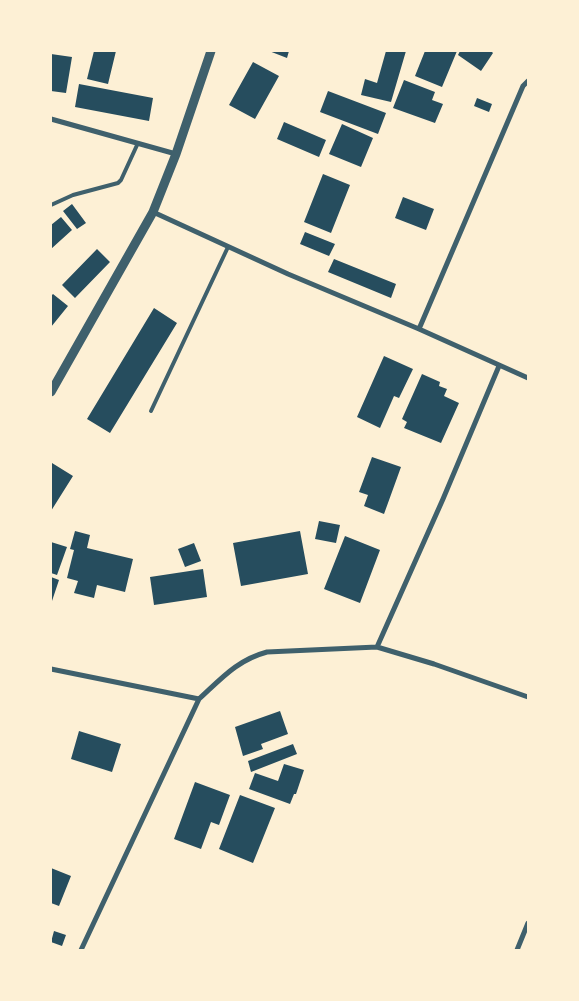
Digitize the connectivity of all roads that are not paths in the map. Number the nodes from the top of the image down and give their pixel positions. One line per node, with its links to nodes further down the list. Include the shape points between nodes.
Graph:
1 (211, 51): 5 (street)
2 (528, 81): 9 (street, via 523,86)
3 (51, 119): 4 (street)
4 (138, 144): 5 (street); 6 (lane, via 118,183 73,195)
5 (176, 154): 7 (street)
6 (51, 205)
7 (153, 212): 8 (street); 12 (street)
8 (228, 247): 9 (street); 13 (lane)
9 (419, 329): 10 (street)
10 (500, 366): 11 (street); 14 (street)
11 (528, 378)
12 (51, 392)
13 (151, 411)
14 (377, 647): 16 (street); 17 (street, via 267,652 252,656)
15 (51, 668): 17 (street)
16 (528, 697)
17 (198, 699): 19 (street)
18 (528, 924): 20 (street)
19 (81, 950)
20 (517, 950)

